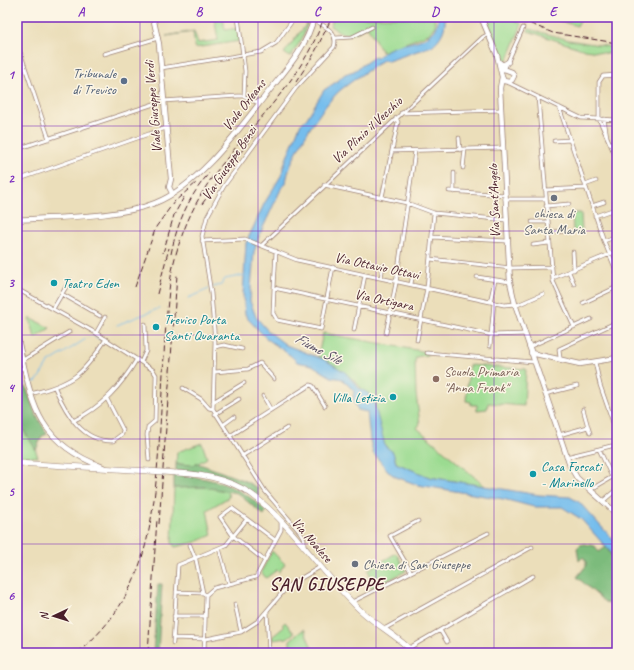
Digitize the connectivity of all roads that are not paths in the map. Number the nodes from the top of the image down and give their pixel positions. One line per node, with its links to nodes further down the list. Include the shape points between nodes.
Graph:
1 (153, 17): 9 (street, Viale Giuseppe Verdi)
2 (238, 17): 13 (street)
3 (295, 17): 13 (street, via 271,47)
4 (481, 17): 8 (street, Via Sant'Angelo)
5 (312, 18): 10 (street, via 329,29); 27 (street, Viale Orleans, via 299,52)
6 (372, 27): 10 (street, via 352,38)
7 (523, 28): 15 (street)
8 (489, 34): 14 (street, Via Sant'Angelo); 33 (street, Via Plinio il Vecchio)
9 (158, 38): 12 (street); 18 (street, Viale Giuseppe Verdi)
10 (336, 38): 82 (street, Via Giuseppe Benzi, via 334,48 296,88 224,186 205,220)
11 (17, 43): 16 (street)
12 (104, 54)
13 (243, 56): 18 (street); 24 (street)
14 (498, 60): 15 (street, via 503,64); 19 (street, Via Sant'Angelo); 19 (street, Via Sant'Angelo)
15 (509, 61): 19 (street); 19 (street)
16 (24, 64): 17 (street); 41 (street)
17 (17, 67)
18 (161, 68): 28 (street, Viale Giuseppe Verdi)
19 (505, 73): 21 (street, Via Sant'Angelo); 22 (street, Via Sant'Angelo); 25 (street, Via Sant'Angelo, via 500,85)
20 (617, 76): 35 (street, via 606,75 600,78)
21 (513, 78): 22 (street); 23 (street)
22 (507, 82): 23 (street); 25 (street, Via Sant'Angelo, via 502,86)
23 (517, 87): 26 (street)
24 (244, 96): 28 (street); 29 (street)
25 (501, 96): 32 (street, Via Sant'Angelo)
26 (538, 97): 30 (street); 57 (street)
27 (263, 98): 29 (street); 31 (street, Viale Orleans)
28 (163, 101): 38 (street, Viale Giuseppe Verdi); 41 (street)
29 (256, 102): 31 (street)
30 (559, 107): 35 (street, via 577,116); 42 (street)
31 (256, 108): 60 (street, Viale Orleans, via 225,146 186,184)
32 (502, 110): 33 (street); 44 (street, Via Sant'Angelo)
33 (401, 113): 34 (street, Via Plinio il Vecchio)
34 (396, 118): 48 (street, via 398,122); 55 (street, Via Plinio il Vecchio)
35 (599, 119): 36 (street); 39 (street)
36 (604, 119): 37 (street); 39 (street)
37 (617, 120)
38 (166, 128): 53 (street); 60 (street, Viale Giuseppe Verdi, via 169,187)
39 (607, 137): 50 (street)
40 (459, 138): 47 (street)
41 (49, 139): 46 (street)
42 (570, 140): 43 (street); 56 (street)
43 (554, 141)
44 (503, 148): 45 (street); 62 (street, Via Sant'Angelo)
45 (465, 149): 47 (street); 51 (street)
46 (17, 150)
47 (460, 150): 49 (street)
48 (392, 151): 49 (street); 61 (street)
49 (415, 151): 65 (street)
50 (617, 159)
51 (463, 168)
52 (454, 173): 59 (street)
53 (17, 180)
54 (596, 181): 56 (street)
55 (324, 184): 61 (street); 84 (street, Via Plinio il Vecchio)
56 (586, 187): 57 (street); 68 (street)
57 (545, 190): 63 (street)
58 (449, 191): 59 (street)
59 (454, 192): 62 (street)
60 (172, 193): 72 (street, Viale Orleans, via 157,203 134,210)
61 (382, 197): 65 (street)
62 (505, 197): 63 (street); 73 (street, Via Sant'Angelo)
63 (545, 199): 67 (street)
64 (604, 202): 68 (street)
65 (407, 203): 70 (street); 105 (street)
66 (569, 204): 67 (street)
67 (546, 206): 75 (street)
68 (592, 206): 71 (street)
69 (615, 209): 71 (street)
70 (434, 213): 73 (street); 79 (street)
71 (595, 216): 81 (street)
72 (17, 220)
73 (506, 220): 80 (street, Via Sant'Angelo)
74 (532, 222): 75 (street)
75 (547, 222): 77 (street)
76 (569, 231): 77 (street)
77 (548, 232): 83 (street)
78 (617, 236): 81 (street)
79 (432, 237): 80 (street); 90 (street)
80 (507, 241): 94 (street, Via Sant'Angelo)
81 (604, 241): 89 (street)
82 (202, 242): 84 (street, Via Ottavio Ottavi, via 245,238); 141 (street, Via Giuseppe Benzi, via 211,293)
83 (549, 243): 85 (street); 92 (street)
84 (260, 244): 86 (street, Via Ottavio Ottavi)
85 (533, 245)
86 (276, 251): 93 (street, Via Ottavio Ottavi, via 297,260); 110 (street)
87 (617, 251): 89 (street)
88 (573, 252): 95 (street)
89 (609, 255): 95 (street); 97 (street)
90 (430, 259): 94 (street); 111 (street)
91 (383, 265): 101 (street)
92 (551, 267): 94 (street); 102 (street)
93 (333, 268): 98 (street, Via Ottavio Ottavi); 115 (street)
94 (508, 268): 106 (street, Via Sant'Angelo)
95 (574, 270): 96 (street)
96 (569, 272): 102 (street); 108 (street)
97 (617, 273)
98 (365, 274): 101 (street, Via Ottavio Ottavi); 120 (street)
99 (413, 274): 107 (street)
100 (477, 277): 104 (street)
101 (381, 278): 105 (street, Via Ottavio Ottavi)
102 (553, 278): 129 (street)
103 (70, 280): 113 (street)
104 (495, 280): 106 (street); 116 (street)
105 (396, 281): 107 (street, Via Ottavio Ottavi); 122 (street)
106 (510, 282): 119 (street, Via Sant'Angelo)
107 (411, 284): 111 (street, Via Ottavio Ottavi)
108 (574, 284)
109 (617, 287): 118 (street)
110 (274, 288): 115 (street, Via Ortigara); 115 (street, via 274,316 278,321 321,329)
111 (427, 288): 116 (street, Via Ottavio Ottavi); 126 (street)
112 (18, 290): 121 (street)
113 (62, 294): 121 (street); 123 (street)
114 (543, 294): 119 (street)
115 (327, 299): 120 (street, Via Ortigara)
116 (490, 302): 117 (street, Via Ottavio Ottavi)
117 (494, 303): 119 (street, Via Ottavio Ottavi); 136 (street)
118 (583, 303)
119 (515, 305): 134 (street, Via Sant'Angelo)
120 (359, 306): 122 (street, Via Ortigara); 130 (street)
121 (53, 309): 132 (street)
122 (390, 313): 126 (street, Via Ortigara); 133 (street)
123 (100, 316)
124 (105, 317): 132 (street)
125 (591, 319): 129 (street)
126 (421, 320): 136 (street, Via Ortigara); 138 (street)
127 (617, 322): 146 (street, via 559,349)
128 (145, 324): 150 (street, via 146,353)
129 (574, 327): 142 (street)
130 (354, 330)
131 (69, 332): 149 (street)
132 (96, 333): 137 (street)
133 (386, 333)
134 (525, 334): 136 (street, Via Ortigara); 142 (street, Via Sant'Angelo)
135 (17, 335): 139 (street)
136 (492, 335): 140 (street)
137 (106, 339): 148 (street); 159 (street, via 84,370)
138 (417, 340)
139 (18, 343): 149 (street)
140 (490, 346)
141 (215, 347): 143 (street, via 224,345); 155 (street, Via Giuseppe Benzi)
142 (529, 347): 145 (street, Via Sant'Angelo)
143 (242, 349)
144 (427, 353): 151 (street)
145 (531, 353): 146 (street); 151 (street, Via Sant'Angelo)
146 (560, 358): 152 (street, via 580,364)
147 (617, 358): 152 (street)
148 (137, 359): 150 (street); 164 (street)
149 (22, 360): 153 (street)
150 (141, 362): 186 (street, via 156,375 155,421 148,427 147,435)
151 (534, 362): 162 (street, Via Sant'Angelo)
152 (595, 362): 177 (street)
153 (24, 368): 154 (street); 161 (street)
154 (17, 369)
155 (215, 372): 156 (street, via 248,370 260,363); 166 (street, Via Giuseppe Benzi)
156 (274, 379)
157 (244, 383): 166 (street)
158 (577, 386): 162 (street)
159 (55, 388): 161 (street); 173 (street)
160 (184, 388): 168 (street)
161 (30, 392): 183 (street, via 38,415 51,434)
162 (545, 394): 179 (street, Via Sant'Angelo)
163 (263, 396): 170 (street)
164 (108, 399): 173 (street); 173 (street, via 123,430 113,441 87,433)
165 (239, 399): 171 (street)
166 (213, 402): 168 (street, Via Giuseppe Benzi)
167 (325, 406): 170 (street, via 310,385)
168 (213, 409): 171 (street)
169 (583, 409): 175 (street)
170 (271, 410): 180 (street)
171 (215, 414): 174 (street)
172 (234, 417): 174 (street)
173 (73, 421)
174 (223, 425): 180 (street)
175 (588, 427): 178 (street); 179 (street)
176 (287, 428): 184 (street)
177 (616, 431)
178 (590, 433)
179 (559, 435): 185 (street, Via Sant'Angelo)
180 (230, 436): 184 (street)
181 (611, 446): 182 (street)
182 (600, 449): 185 (street); 191 (street, via 612,477)
183 (76, 456): 188 (street, via 79,461); 189 (street)
184 (242, 456): 197 (street, via 265,491)
185 (566, 457): 191 (street, Via Sant'Angelo, via 574,474)
186 (149, 460)
187 (17, 463): 188 (main road)
188 (77, 466): 189 (main road)
189 (105, 468): 196 (main road, Via Noalese, bridge, via 206,476 234,485 258,499)
190 (617, 489): 192 (street)
191 (590, 490): 192 (street, Via Sant'Angelo)
192 (603, 501): 193 (street, Via Sant'Angelo)
193 (617, 514)
194 (246, 519): 200 (street); 200 (street, via 232,508 220,517); 201 (street)
195 (418, 521): 209 (street, via 390,536)
196 (281, 522): 199 (main road, Via Noalese); 201 (street, via 281,530)
197 (297, 528): 199 (street, via 298,534); 205 (street, via 304,539)
198 (488, 533): 209 (street)
199 (292, 535): 205 (main road, Via Noalese)
200 (233, 536): 204 (street, via 226,545); 207 (street)
201 (275, 540): 207 (street)
202 (190, 545): 206 (street)
203 (532, 547): 219 (street)
204 (219, 548): 206 (street); 211 (street)
205 (303, 548): 208 (main road, Via Noalese)
206 (195, 558): 212 (street, via 178,565); 213 (street)
207 (264, 560): 211 (street, via 256,577)
208 (320, 567): 214 (main road, Via Noalese); 216 (street, via 288,586)
209 (411, 572): 214 (street)
210 (533, 576): 220 (street)
211 (229, 584): 213 (street, via 214,588)
212 (176, 592): 213 (street); 217 (street)
213 (205, 594): 218 (street)
214 (352, 603): 219 (main road, Via Noalese)
215 (235, 604): 221 (street)
216 (266, 611): 221 (street, via 257,622); 228 (street)
217 (174, 616): 218 (street); 222 (street)
218 (204, 616): 223 (street)
219 (384, 629): 226 (main road, Via Noalese)
220 (440, 630): 224 (street); 226 (street)
221 (241, 632): 223 (street)
222 (173, 638): 223 (street); 225 (street)
223 (204, 640): 227 (street)
224 (447, 642)
225 (173, 643)
226 (409, 648): 229 (main road, Via Noalese)
227 (204, 653)
228 (269, 653)
229 (414, 653)

